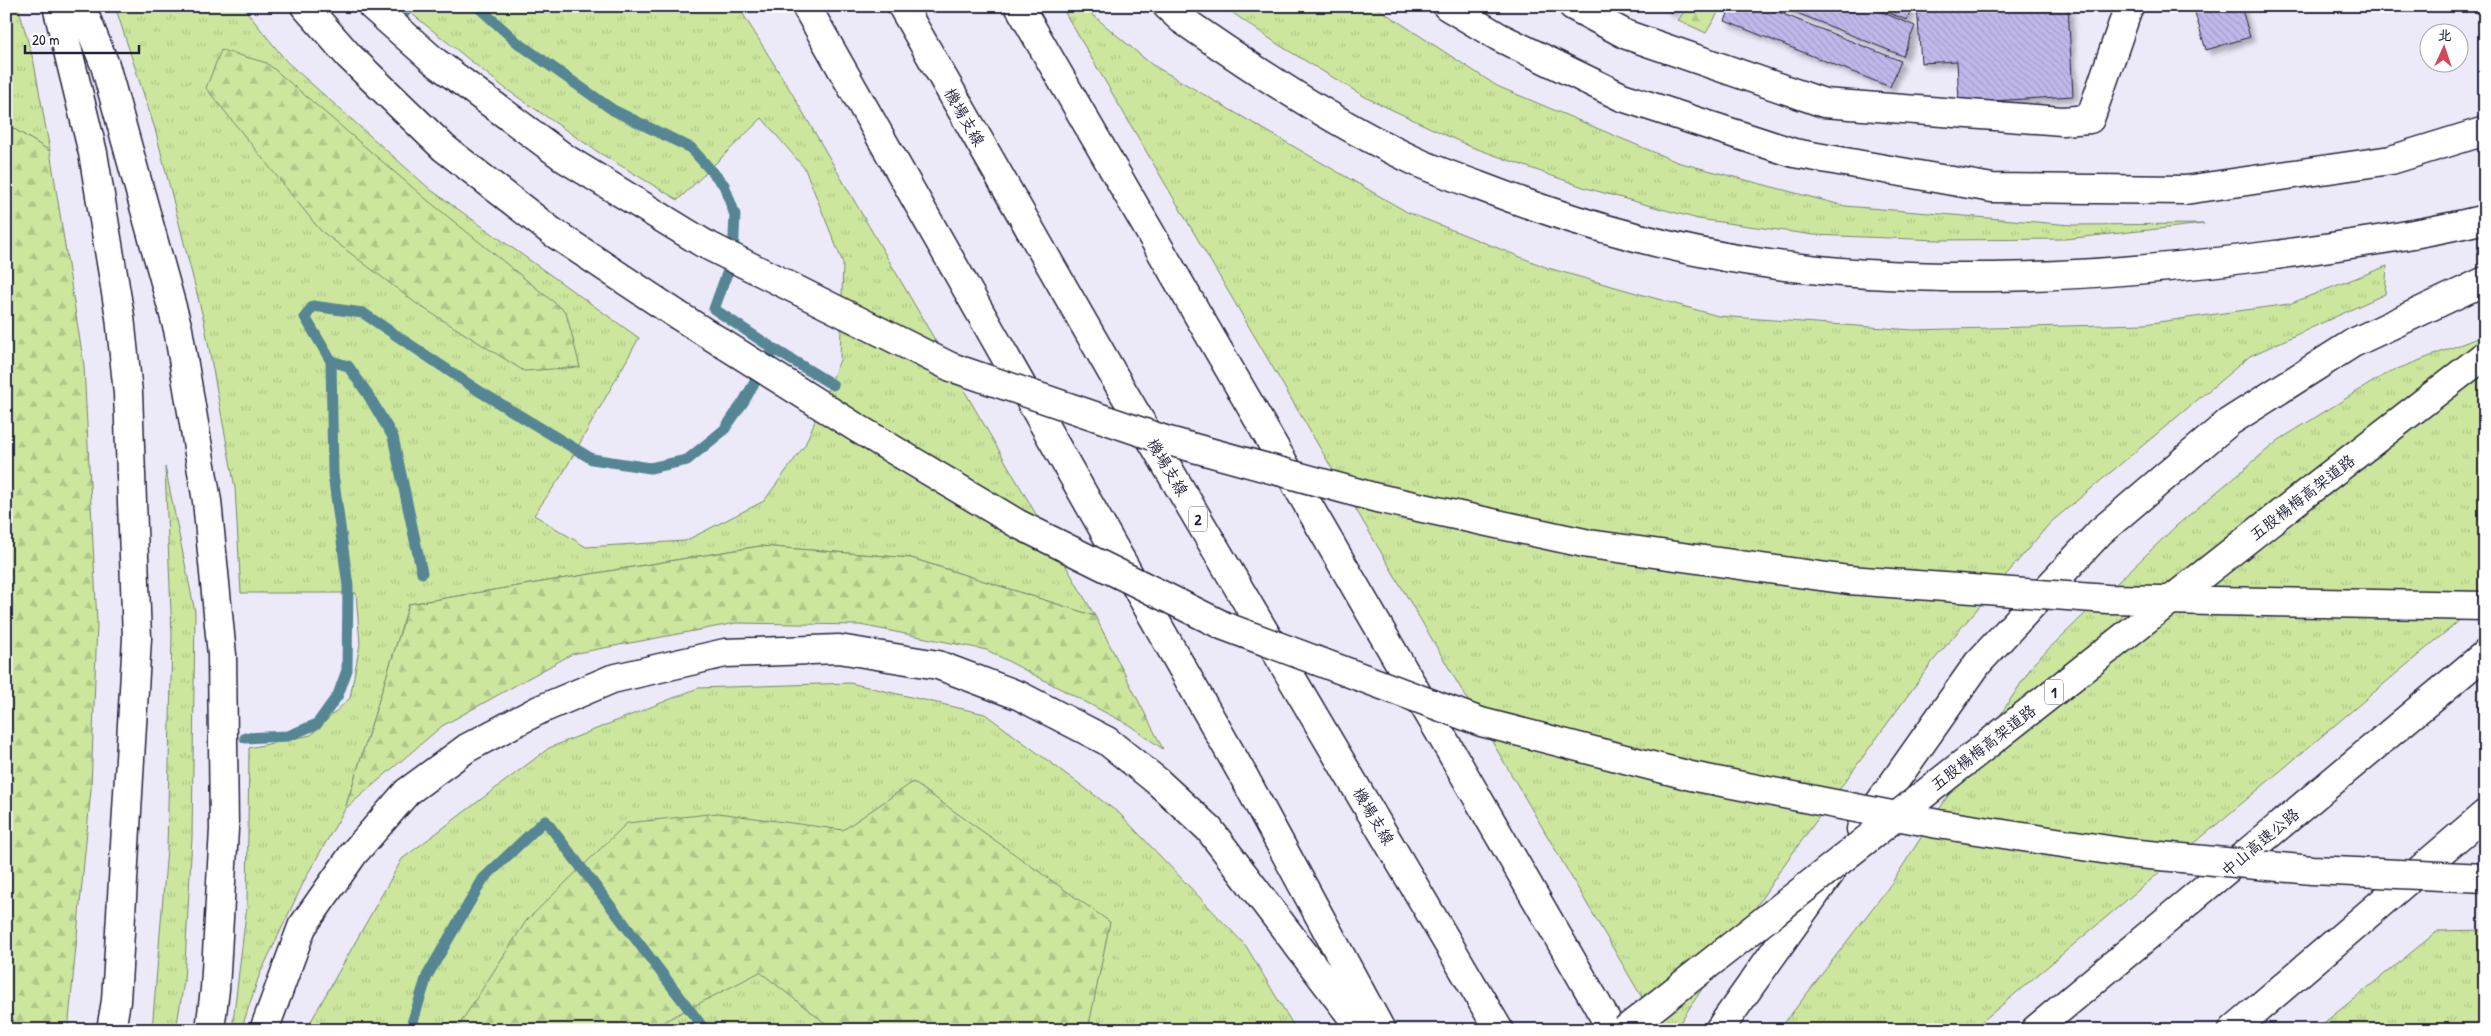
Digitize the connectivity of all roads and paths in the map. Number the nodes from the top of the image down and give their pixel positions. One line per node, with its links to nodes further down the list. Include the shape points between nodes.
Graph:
1 (57, 6): 20 (main road, via 93,153 120,317 128,393 137,638 116,1001)
2 (82, 6): 21 (main road, via 105,65 178,329 207,500 222,655 224,829)
3 (305, 6): 19 (main road, bridge, via 348,56 444,148 551,232 857,428 1018,524 1224,626 1481,722 1691,776 1938,824 2128,852 2312,870)
4 (372, 6): 16 (main road, bridge, via 434,61 566,159 703,243 951,367 1165,440 1377,498 1589,544 1849,580 2099,598)
5 (806, 6): 24 (main road, via 1243,775)
6 (902, 6): 25 (main road, 機場支線 / 2, via 1127,398)
7 (1019, 6): 26 (main road, bridge)
8 (1167, 6): 13 (main road, via 1286,92 1415,161 1531,206 1645,239 1755,262 1867,274 2004,277 2201,264 2342,246)
9 (1447, 6): 12 (main road, via 1500,37 1622,97 1794,153 1992,188 2185,190 2391,160)
10 (1573, 6): 11 (main road, via 1627,35 1824,103 2062,121 2090,119)
11 (2129, 6)
12 (2485, 131)
13 (2485, 219)
14 (2485, 282): 28 (main road, via 2353,344 2229,422 2100,532 1978,663)
15 (2485, 355): 27 (main road, 五股楊梅高架道路 / 1, bridge)
16 (2485, 606)
17 (2485, 654): 29 (main road, 中山高速公路)
18 (2485, 814): 30 (main road)
19 (2485, 878)
20 (111, 1030)
21 (210, 1030)
22 (264, 1030): 23 (main road, via 302,927 354,853 407,792 467,748 539,710 612,679 725,653 839,649 938,665 1020,696 1107,741 1209,829)
23 (1362, 1030)
24 (1381, 1030)
25 (1499, 1030)
26 (1612, 1030)
27 (1625, 1030)
28 (1720, 1030)
29 (2035, 1030)
30 (2233, 1030)

